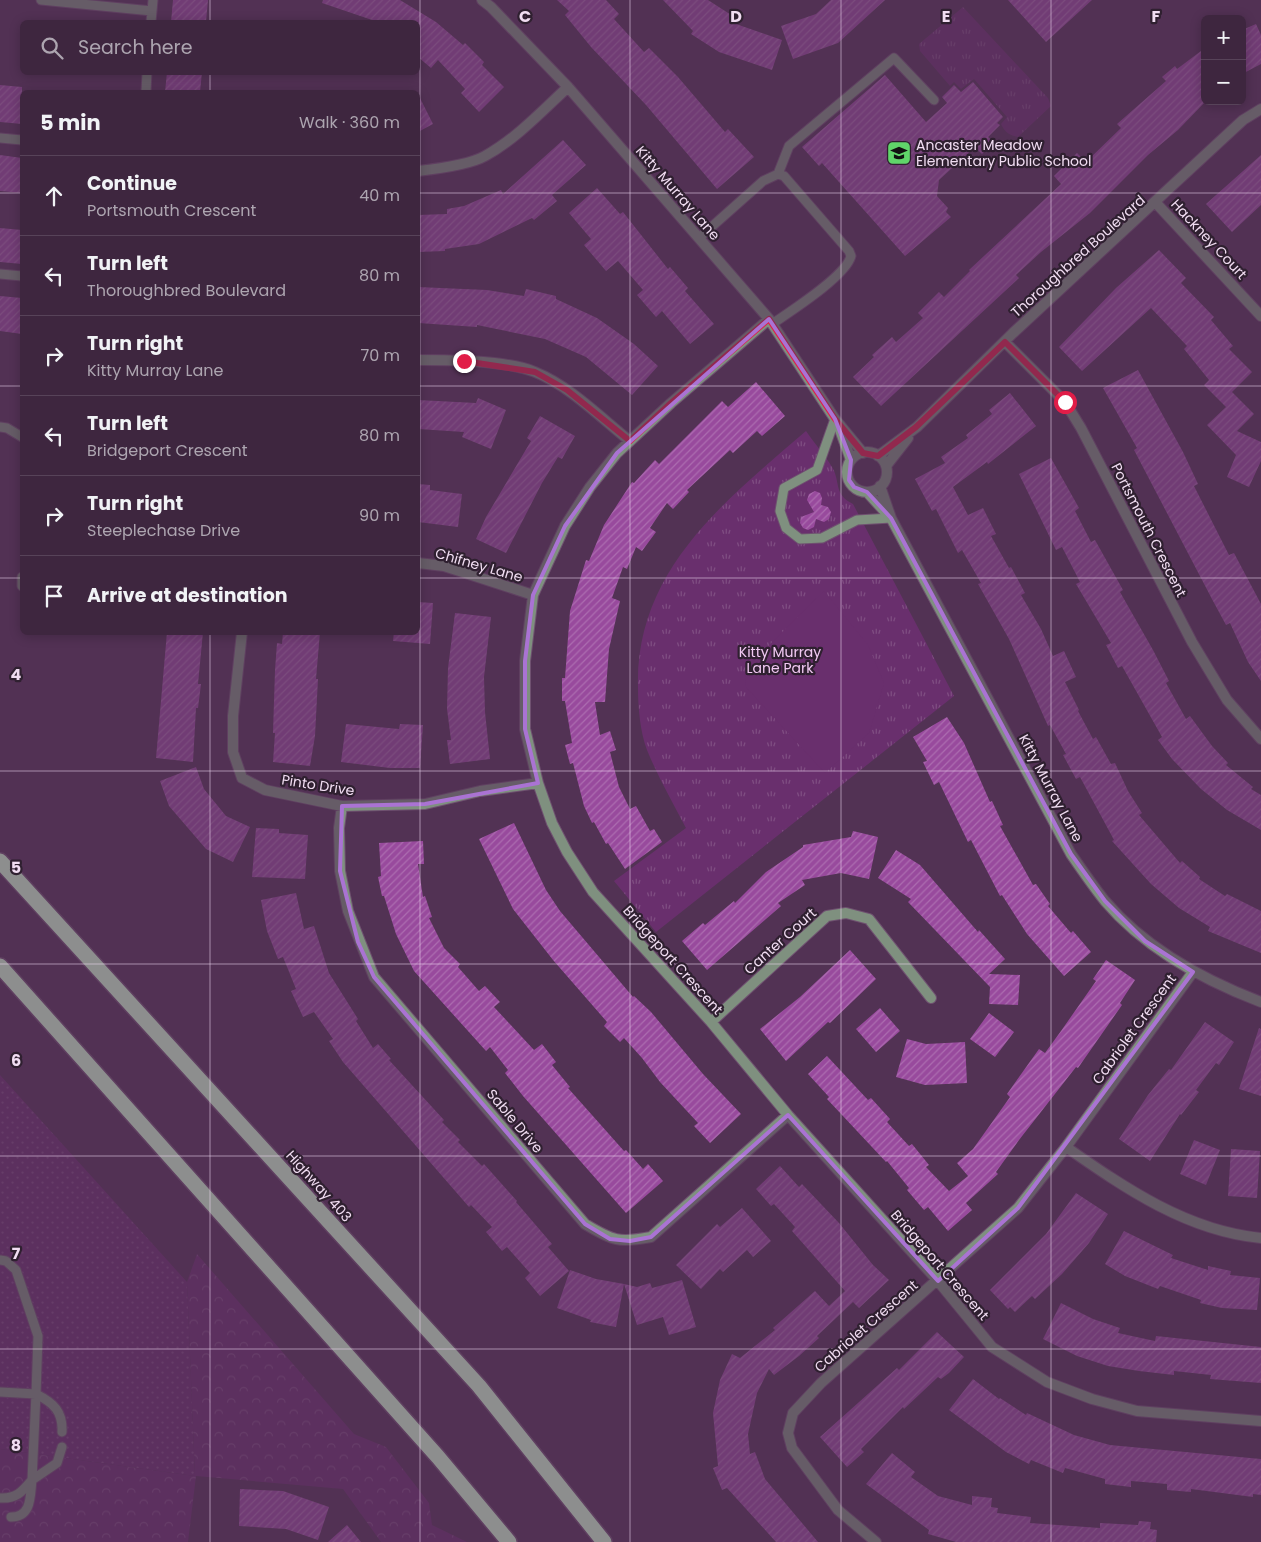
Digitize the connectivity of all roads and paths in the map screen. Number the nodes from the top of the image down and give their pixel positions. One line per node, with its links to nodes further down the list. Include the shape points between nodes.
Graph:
1 (41, 0): 4 (lane)
2 (153, 0): 4 (lane)
3 (482, 0): 7 (street, Kitty Murray Lane)
4 (152, 10): 5 (lane)
5 (151, 20)
6 (147, 75): 8 (lane)
7 (568, 87): 13 (street, via 484,157); 16 (street, Kitty Murray Lane)
8 (146, 90)
9 (934, 100): 14 (lane, via 894,58 789,146)
10 (1261, 109): 15 (street, Thoroughbred Boulevard, via 1243,120)
11 (0, 138): 12 (lane)
12 (20, 140)
13 (420, 171)
14 (778, 174): 16 (lane, via 763,181); 20 (lane, via 784,176 851,256 850,262 811,297)
15 (1156, 203): 19 (street, Hackney Court); 21 (street, Thoroughbred Boulevard)
16 (699, 238): 20 (street, Kitty Murray Lane)
17 (0, 274): 18 (lane)
18 (20, 276)
19 (1261, 316)
20 (771, 322): 23 (street, Kitty Murray Lane); 27 (street, Bridgeport Crescent, via 671,403)
21 (1005, 342): 25 (street, Thoroughbred Boulevard); 38 (street, Portsmouth Crescent, via 1065,402 1192,642 1227,700)
22 (420, 360): 27 (street, via 464,361 535,372 567,390)
23 (835, 419): 28 (street, Kitty Murray Lane); 30 (street, Kitty Murray Lane); 34 (lane, via 817,470 784,488 780,511 786,528 800,539 822,538 857,520)
24 (0, 427): 26 (lane)
25 (916, 427): 29 (street, Thoroughbred Boulevard); 31 (street, Thoroughbred Boulevard)
26 (20, 437)
27 (630, 441): 36 (street, Bridgeport Crescent, via 590,486 565,526)
28 (863, 453): 29 (street); 30 (street)
29 (878, 456): 31 (street)
30 (851, 460): 33 (street, via 847,473 849,480 854,487)
31 (886, 466): 32 (street, via 886,476)
32 (880, 486): 33 (street); 34 (street, Kitty Murray Lane)
33 (867, 492): 34 (street, Kitty Murray Lane)
34 (891, 518): 43 (street, Kitty Murray Lane, via 1071,854 1105,901 1145,941)
35 (420, 562): 36 (street, Chifney Lane, via 444,566)
36 (533, 595): 39 (street, Bridgeport Crescent, via 525,661 525,729)
37 (242, 635): 40 (street, Pinto Drive, via 233,716 233,752 242,778 265,790)
38 (1261, 739)
39 (538, 783): 40 (street, Pinto Drive, via 480,791 425,804); 46 (street, Bridgeport Crescent, via 567,852 593,892)
40 (342, 806): 47 (street, Sable Drive, via 340,871 348,911 374,976 585,1224 610,1239 630,1241 651,1237)
41 (0, 861): 61 (highway, Highway 403, via 479,1386)
42 (0, 966): 60 (highway)
43 (1193, 972): 45 (street, Kitty Murray Lane); 48 (street, Cabriolet Crescent)
44 (931, 998): 46 (street, Canter Court, via 869,919 846,913 827,916)
45 (1261, 1002)
46 (711, 1022): 47 (street, Bridgeport Crescent)
47 (788, 1115): 51 (street, Bridgeport Crescent)
48 (1066, 1147): 49 (street, via 1134,1194 1188,1220); 51 (street, Cabriolet Crescent, via 1018,1208)
49 (1261, 1238)
50 (0, 1260): 53 (lane, via 16,1270 38,1336)
51 (938, 1281): 54 (street, Bridgeport Crescent, via 992,1347 1047,1382 1092,1399 1138,1411); 62 (street, Cabriolet Crescent, via 821,1384 793,1413 788,1432 792,1448 838,1510)
52 (0, 1392): 53 (lane)
53 (36, 1394): 55 (lane, via 56,1407 62,1419); 57 (lane)
54 (1261, 1421)
55 (62, 1432)
56 (62, 1446): 57 (lane, via 57,1463)
57 (32, 1480): 58 (lane, via 20,1494); 59 (lane, via 26,1512)
58 (0, 1498)
59 (11, 1518)
60 (509, 1542)
61 (604, 1542)
62 (876, 1542)

